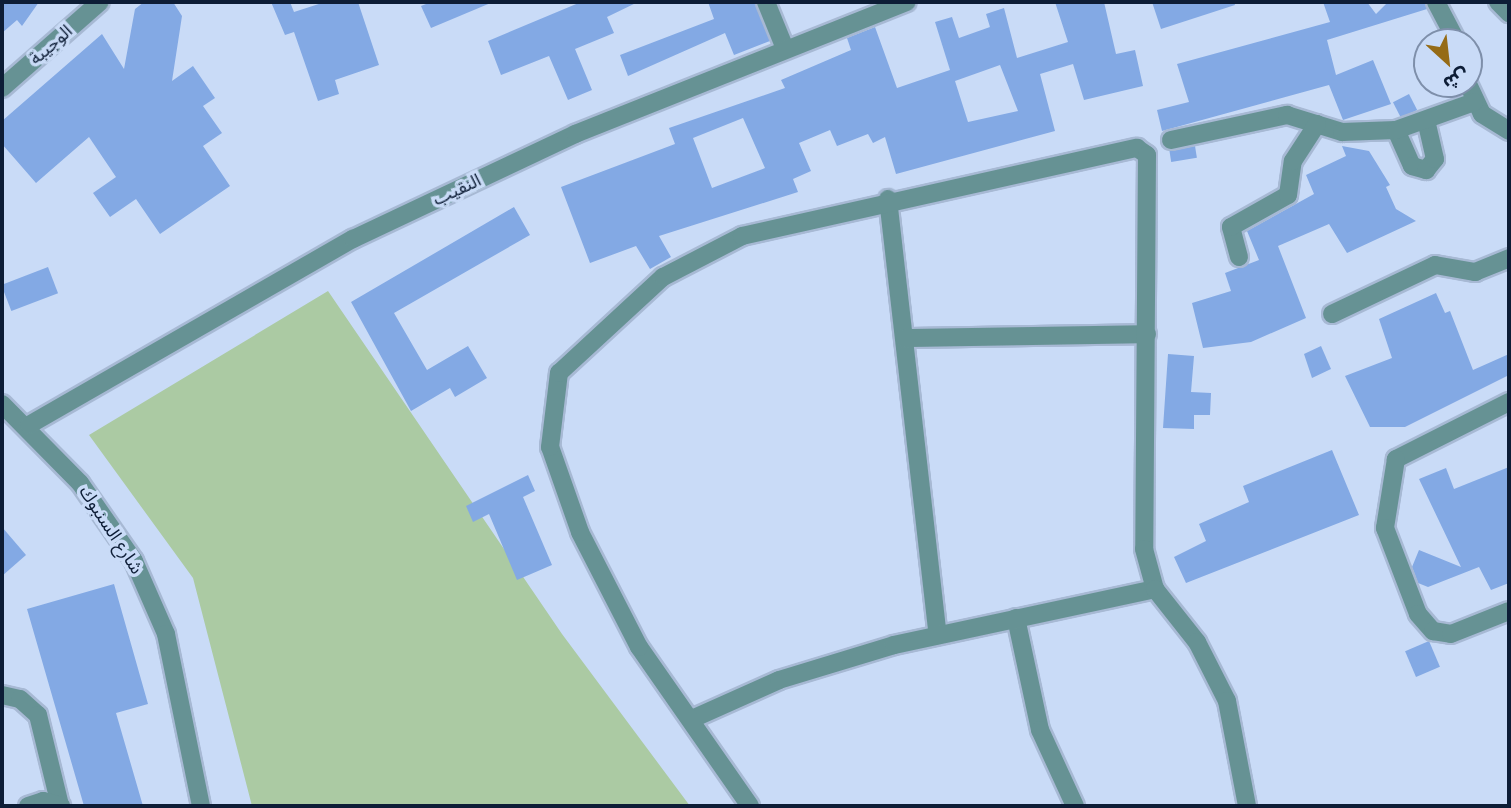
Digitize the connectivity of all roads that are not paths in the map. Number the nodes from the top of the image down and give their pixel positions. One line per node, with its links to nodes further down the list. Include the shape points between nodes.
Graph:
1 (100, 2): 7 (street, الوجيبة)
2 (766, 2): 6 (street)
3 (907, 2): 6 (street, النقيب)
4 (1436, 2): 5 (street)
5 (1450, 28)
6 (784, 46): 23 (street, النقيب, via 575,134 354,239)
7 (2, 88)
8 (1472, 98): 9 (street)
9 (1474, 103): 10 (street); 13 (street)
10 (1427, 122): 12 (street); 12 (street, via 1435,159 1426,170 1412,166)
11 (1317, 124): 12 (street, via 1342,132); 14 (street, via 1287,115); 16 (street, via 1293,161 1288,195 1233,223 1230,236)
12 (1396, 130)
13 (1509, 131)
14 (1171, 140)
15 (888, 199): 19 (street, via 1137,148 1147,155); 20 (street); 29 (street, via 731,242 663,277 559,373 550,447 580,532 639,647)
16 (1239, 257)
17 (1509, 258): 18 (street, via 1475,272 1435,265)
18 (1332, 314)
19 (1147, 334): 20 (street); 24 (street, via 1144,549)
20 (904, 338): 27 (street)
21 (1509, 402): 25 (street, via 1396,459 1385,528 1418,614 1433,631 1451,634)
22 (2, 404): 23 (street, شارع السنبوك)
23 (29, 425): 32 (street, شارع السنبوك, via 80,483 134,561 166,634)
24 (1155, 589): 26 (street); 35 (street, via 1197,642 1227,701)
25 (1509, 611)
26 (1016, 618): 27 (street); 34 (street, via 1040,730)
27 (938, 635): 29 (street, via 779,680)
28 (2, 695): 31 (street, via 20,699 38,715)
29 (692, 719): 33 (street)
30 (28, 806): 31 (street)
31 (60, 806)
32 (201, 806)
33 (750, 806)
34 (1075, 806)
35 (1247, 806)

